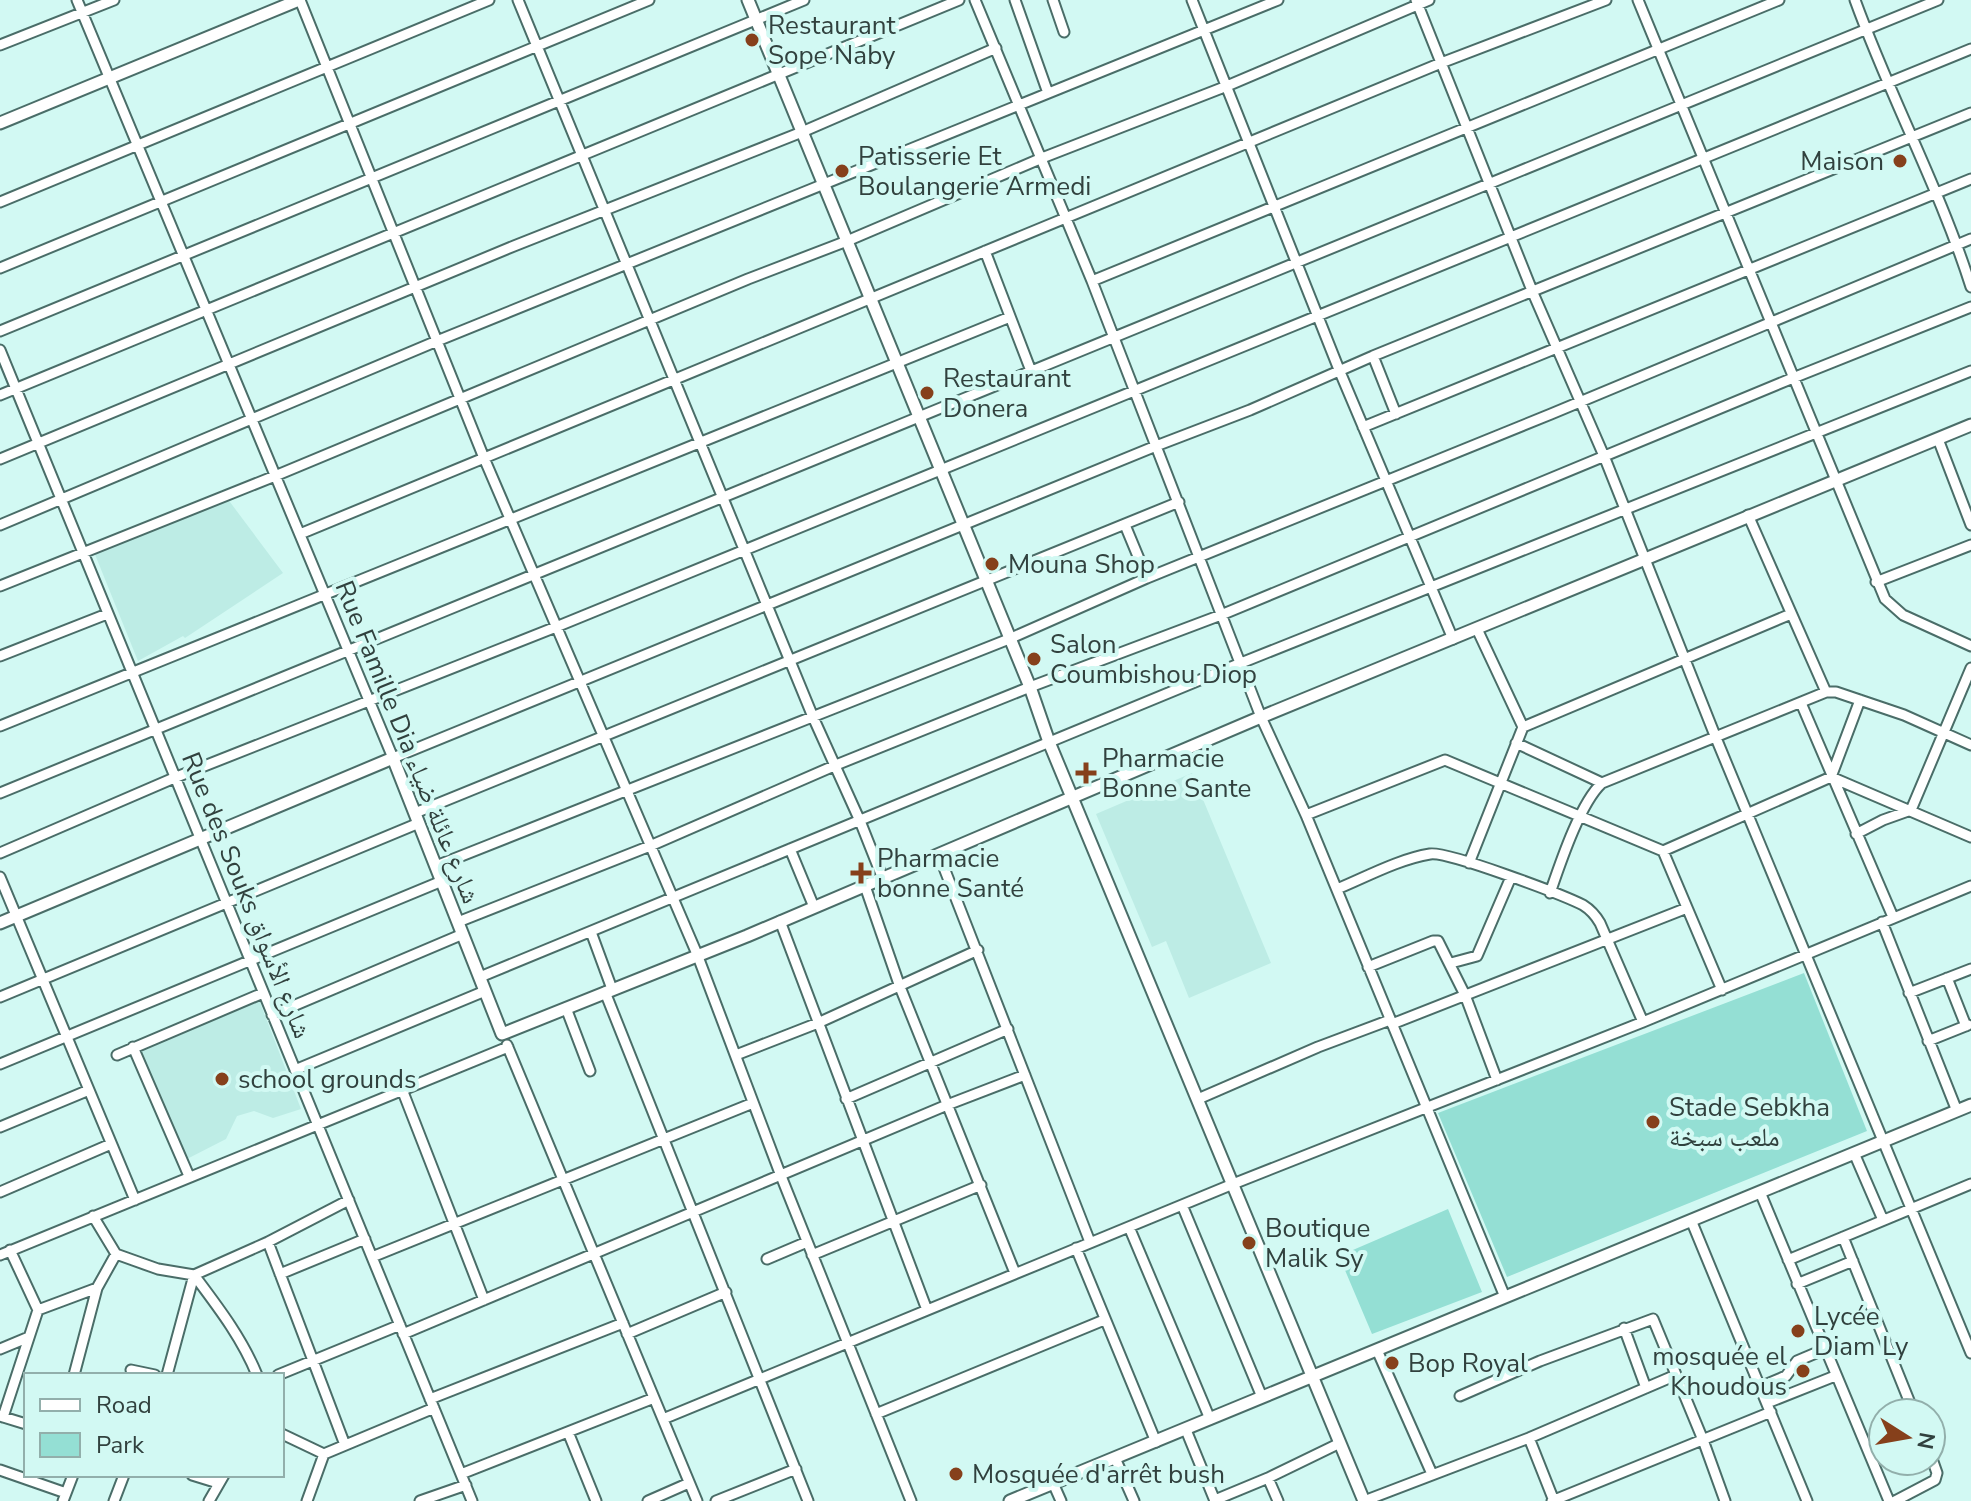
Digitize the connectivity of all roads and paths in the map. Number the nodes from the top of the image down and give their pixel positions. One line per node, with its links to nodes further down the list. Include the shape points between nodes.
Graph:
1 (77, 0): 22 (street, Rue Famille Dia شارع عائلة ضياء)
2 (114, 0): 22 (street)
3 (300, 0): 33 (street); 35 (street)
4 (489, 0): 33 (street)
5 (518, 0): 28 (street)
6 (649, 0): 28 (street)
7 (748, 0): 23 (street)
8 (804, 0): 23 (street)
9 (959, 0): 34 (street)
10 (975, 0): 29 (street)
11 (1015, 0): 38 (street)
12 (1053, 0): 26 (street)
13 (1192, 0): 24 (street)
14 (1278, 0): 24 (street)
15 (1429, 0): 21 (street)
16 (1606, 0): 32 (street)
17 (1638, 0): 30 (street)
18 (1779, 0): 30 (street)
19 (1855, 0): 25 (street)
20 (1938, 0): 25 (street)
21 (1417, 2): 32 (street); 37 (street)
22 (83, 13): 27 (street); 35 (street, Rue Famille Dia شارع عائلة ضياء)
23 (756, 19): 34 (street); 39 (street)
24 (1205, 30): 37 (street); 38 (street)
25 (1865, 30): 36 (street); 41 (street)
26 (1064, 32)
27 (0, 45)
28 (537, 46): 39 (street); 44 (street)
29 (996, 48): 40 (street); 46 (street)
30 (1660, 49): 41 (street); 45 (street)
31 (1971, 49): 36 (street)
32 (1441, 63): 45 (street); 48 (street)
33 (327, 67): 44 (street); 49 (street)
34 (778, 73): 46 (street); 50 (street)
35 (110, 78): 43 (street); 49 (street, Rue Famille Dia شارع عائلة ضياء)
36 (1887, 83): 47 (street); 52 (street)
37 (1227, 86): 48 (street); 51 (street)
38 (1048, 93): 40 (street)
39 (559, 100): 50 (street); 53 (street)
40 (1018, 104): 51 (street); 56 (street)
41 (1682, 105): 52 (street); 55 (street)
42 (1971, 113): 47 (street)
43 (0, 123)
44 (349, 123): 53 (street); 58 (street)
45 (1467, 127): 55 (street); 60 (street)
46 (802, 132): 56 (street); 61 (street)
47 (1911, 139): 57 (street); 62 (street)
48 (1251, 142): 60 (street); 63 (street)
49 (138, 146): 58 (street, Rue Famille Dia شارع عائلة ضياء); 59 (street)
50 (582, 155): 61 (street); 64 (street)
51 (1042, 158): 63 (street); 67 (street)
52 (1702, 158): 62 (street); 65 (street)
53 (371, 176): 64 (street); 70 (street)
54 (1971, 179): 57 (street)
55 (1491, 183): 65 (street); 71 (street)
56 (824, 185): 67 (street); 72 (street)
57 (1934, 193): 68 (street); 74 (street)
58 (161, 201): 70 (street, Rue Famille Dia شارع عائلة ضياء); 73 (street)
59 (0, 202)
60 (1276, 208): 71 (street); 75 (street)
61 (605, 210): 72 (street); 76 (street)
62 (1725, 214): 74 (street); 78 (street)
63 (1066, 218): 69 (street); 75 (street)
64 (393, 232): 76 (street); 81 (street)
65 (1513, 237): 78 (street); 83 (street)
66 (1971, 239): 68 (street)
67 (847, 241): 79 (street); 84 (street)
68 (1957, 244): 77 (street); 85 (street)
69 (985, 251): 79 (street); 82 (street)
70 (183, 254): 81 (street, Rue Famille Dia شارع عائلة ضياء); 86 (street)
71 (1297, 262): 83 (street); 87 (street)
72 (627, 264): 84 (street); 88 (street)
73 (0, 268)
74 (1747, 269): 85 (street); 89 (street)
75 (1092, 281): 87 (street)
76 (415, 287): 88 (street); 93 (street)
77 (1971, 287)
78 (1533, 293): 89 (street); 91 (street)
79 (870, 299): 92 (street); 98 (street)
80 (1971, 307): 97 (street)
81 (207, 311): 93 (street, Rue Famille Dia شارع عائلة ضياء); 99 (street)
82 (1010, 317): 92 (street); 94 (street)
83 (1319, 317): 96 (street); 100 (street)
84 (650, 320): 98 (street); 102 (street)
85 (1771, 322): 97 (street); 103 (street)
86 (0, 331)
87 (1113, 338): 94 (street); 100 (street)
88 (437, 341): 102 (street); 106 (street)
89 (1557, 347): 103 (street); 104 (street)
90 (0, 350): 99 (street, Rue des Souks شارع الأسواق)
91 (1373, 356): 96 (street); 104 (street)
92 (897, 364): 105 (street); 112 (street)
93 (229, 365): 106 (street, Rue Famille Dia شارع عائلة ضياء); 111 (street)
94 (1031, 371): 105 (street)
95 (1971, 371): 109 (street)
96 (1340, 372): 108 (street); 113 (street)
97 (1793, 378): 109 (street); 114 (street)
98 (674, 379): 112 (street); 115 (street)
99 (16, 389): 101 (street); 111 (street, Rue des Souks شارع الأسواق)
100 (1134, 390): 113 (street); 117 (street)
101 (0, 395)
102 (460, 398): 115 (street); 118 (street)
103 (1581, 402): 114 (street); 119 (street)
104 (1396, 414): 108 (street)
105 (919, 417): 117 (street); 121 (street)
106 (251, 418): 118 (street, Rue Famille Dia شارع عائلة ضياء); 122 (street)
107 (1971, 425): 110 (street)
108 (1363, 427): 119 (street)
109 (1816, 432): 120 (street); 124 (street)
110 (1938, 439): 120 (street); 129 (street)
111 (38, 443): 116 (street); 122 (street, Rue des Souks شارع الأسواق)
112 (700, 443): 121 (street); 126 (street)
113 (1156, 446): 123 (street); 130 (street)
114 (1604, 456): 124 (street); 132 (street)
115 (484, 458): 126 (street); 131 (street)
116 (0, 459)
117 (940, 471): 130 (street); 134 (street)
118 (275, 476): 131 (street, Rue Famille Dia شارع عائلة ضياء); 135 (street)
119 (1386, 479): 132 (street); 136 (street)
120 (1837, 479): 125 (street); 141 (street)
121 (723, 497): 134 (street); 138 (street)
122 (61, 500): 127 (street); 135 (street, Rue des Souks شارع الأسواق)
123 (1179, 502): 128 (street); 136 (street)
124 (1624, 510): 137 (street); 143 (street)
125 (1748, 515): 137 (street); 147 (street)
126 (510, 520): 138 (street); 144 (street)
127 (0, 525)
128 (1125, 525): 139 (street); 140 (street)
129 (1971, 525)
130 (963, 526): 140 (street); 145 (street)
131 (300, 534): 144 (street, Rue Famille Dia شارع عائلة ضياء)
132 (1409, 536): 143 (street); 148 (street)
133 (1971, 545): 141 (street)
134 (745, 550): 145 (street); 149 (street)
135 (83, 553): 142 (street); 146 (street, Rue des Souks شارع الأسواق)
136 (1199, 557): 139 (street); 148 (street)
137 (1643, 559): 150 (street); 156 (street)
138 (534, 574): 149 (street); 154 (street)
139 (1147, 578): 151 (street)
140 (985, 581): 151 (street); 157 (street)
141 (1876, 582): 153 (street, via 1892,608)
142 (0, 586)
143 (1431, 588): 152 (street); 158 (street)
144 (325, 594): 154 (street, Rue Famille Dia شارع عائلة ضياء); 160 (street)
145 (767, 605): 157 (street); 161 (street)
146 (107, 614): 155 (street); 160 (street, Rue des Souks شارع الأسواق)
147 (1791, 614): 156 (street); 163 (street)
148 (1221, 615): 158 (street); 162 (street)
149 (556, 627): 161 (street); 164 (street)
150 (1477, 629): 152 (street); 170 (street)
151 (1009, 639): 162 (street); 167 (street)
152 (1453, 639): 168 (street)
153 (1971, 646)
154 (348, 650): 164 (street, Rue Famille Dia شارع عائلة ضياء); 171 (street)
155 (0, 656)
156 (1684, 660): 170 (street); 174 (street)
157 (790, 662): 167 (street); 173 (street)
158 (1241, 663): 168 (street); 175 (street)
159 (1971, 668): 172 (street)
160 (132, 672): 169 (street); 171 (street, Rue des Souks شارع الأسواق)
161 (580, 682): 173 (street); 178 (street)
162 (1030, 687): 175 (street); 179 (street)
163 (1826, 692): 165 (street); 166 (street)
164 (368, 700): 178 (street, Rue Famille Dia شارع عائلة ضياء); 181 (street)
165 (1860, 700): 172 (street); 180 (street)
166 (1801, 703): 174 (street); 180 (street)
167 (813, 717): 179 (street); 184 (street)
168 (1261, 717): 186 (street); 189 (street)
169 (0, 726)
170 (1523, 727): 176 (street)
171 (155, 729): 181 (street, Rue des Souks شارع الأسواق); 185 (street)
172 (1943, 732): 177 (street); 187 (street)
173 (603, 737): 184 (street); 191 (street)
174 (1716, 738): 183 (street); 188 (street)
175 (1049, 742): 186 (street); 192 (street)
176 (1516, 743): 182 (street); 183 (street)
177 (1971, 745)
178 (393, 758): 191 (street, Rue Famille Dia شارع عائلة ضياء); 195 (street)
179 (836, 765): 192 (street); 196 (street)
180 (1831, 777): 187 (street); 188 (street); 193 (street)
181 (174, 778): 195 (street, Rue des Souks شارع الأسواق); 199 (street)
182 (1501, 782): 189 (street, via 1445,760); 190 (street); 201 (street)
183 (1602, 783): 190 (street)
184 (626, 791): 196 (street); 202 (street)
185 (0, 793)
186 (1073, 798): 200 (street); 264 (street)
187 (1911, 810): 193 (street); 194 (street)
188 (1747, 813): 198 (street); 225 (street)
189 (1306, 815): 209 (street)
190 (1581, 817): 198 (street); 210 (street)
191 (417, 818): 202 (street, Rue Famille Dia شارع عائلة ضياء); 212 (street)
192 (860, 821): 197 (street); 205 (street)
193 (1856, 834): 216 (street)
194 (1971, 837)
195 (200, 839): 212 (street, Rue des Souks شارع الأسواق); 215 (street)
196 (650, 846): 211 (street); 220 (street)
197 (790, 849): 211 (street); 213 (street)
198 (1663, 851): 214 (street)
199 (0, 853)
200 (939, 855): 205 (street); 223 (street)
201 (1469, 863): 204 (street); 209 (street, via 1431,854)
202 (436, 866): 206 (street, Rue Famille Dia شارع عائلة ضياء)
203 (0, 877): 215 (street)
204 (1511, 877): 210 (street); 227 (street, via 1477,956)
205 (883, 879): 207 (street)
206 (442, 881): 220 (street, Rue Famille Dia شارع عائلة ضياء); 226 (street)
207 (865, 886): 213 (street); 233 (street)
208 (1971, 886): 216 (street)
209 (1337, 889): 228 (street)
210 (1550, 893): 222 (street, via 1594,914)
211 (673, 898): 221 (street); 224 (street)
212 (226, 903): 226 (street, Rue des Souks شارع الأسواق); 232 (street)
213 (814, 907): 217 (street)
214 (1687, 908): 222 (street); 234 (street)
215 (16, 916): 219 (street); 232 (street)
216 (1893, 917): 218 (street)
217 (780, 921): 224 (street); 245 (street)
218 (1882, 922): 225 (street); 238 (street)
219 (0, 923)
220 (460, 928): 230 (street, Rue Famille Dia شارع عائلة ضياء); 242 (street)
221 (591, 932): 230 (street); 236 (street)
222 (1607, 940): 239 (street); 244 (street)
223 (978, 950): 233 (street); 247 (street)
224 (697, 954): 236 (street); 254 (street)
225 (1805, 955): 234 (street); 273 (street)
226 (250, 961): 237 (street, Rue des Souks شارع الأسواق); 249 (street)
227 (1451, 963): 228 (street, via 1442,945 1433,941); 239 (street)
228 (1368, 967): 243 (street)
229 (1971, 969): 231 (street)
230 (480, 977): 235 (street, Rue Famille Dia شارع عائلة ضياء)
231 (1947, 978): 238 (street); 246 (street)
232 (42, 979): 240 (street); 249 (street)
233 (900, 987): 245 (street); 255 (street)
234 (1722, 990): 244 (street)
235 (485, 991): 248 (street, Rue Famille Dia شارع عائلة ضياء); 257 (street)
236 (608, 991): 241 (street); 272 (street)
237 (263, 993): 242 (street, Rue des Souks شارع الأسواق); 251 (street)
238 (1909, 993): 250 (street)
239 (1465, 995): 243 (street); 260 (street)
240 (0, 997)
241 (566, 1008): 248 (street); 258 (street)
242 (272, 1015): 257 (street, Rue des Souks شارع الأسواق)
243 (1391, 1022): 264 (street); 268 (street)
244 (1643, 1022): 260 (street)
245 (818, 1023): 254 (street); 263 (street)
246 (1968, 1025): 250 (street)
247 (1008, 1029): 255 (street); 259 (street)
248 (502, 1034): 252 (street, Rue Famille Dia شارع عائلة ضياء)
249 (67, 1037): 256 (street); 261 (street)
250 (1928, 1041): 269 (street)
251 (133, 1047): 253 (street); 277 (street)
252 (508, 1047): 262 (street); 279 (street, Rue Famille Dia شارع عائلة ضياء)
253 (117, 1055)
254 (736, 1055): 265 (street)
255 (929, 1061): 263 (street); 266 (street)
256 (0, 1064)
257 (295, 1070): 270 (street, Rue des Souks شارع الأسواق)
258 (590, 1071)
259 (1025, 1075): 266 (street); 300 (street)
260 (1497, 1080): 268 (street)
261 (89, 1090): 271 (street); 275 (street)
262 (403, 1092): 270 (street); 294 (street)
263 (846, 1099): 274 (street)
264 (1198, 1099): 280 (street)
265 (753, 1103): 272 (street); 278 (street)
266 (947, 1105): 274 (street); 282 (street)
267 (1971, 1105): 269 (street)
268 (1427, 1108): 280 (street); 316 (street)
269 (1957, 1111): 273 (street)
270 (317, 1125): 277 (street); 286 (street, Rue des Souks شارع الأسواق)
271 (0, 1127)
272 (665, 1138): 279 (street); 289 (street)
273 (1883, 1141): 276 (street); 288 (street)
274 (863, 1143): 278 (street); 293 (street)
275 (111, 1144): 283 (street); 285 (street)
276 (1854, 1153): 284 (street); 292 (street)
277 (189, 1176): 285 (street)
278 (781, 1176): 289 (street); 299 (street)
279 (563, 1180): 294 (street); 304 (street, Rue Famille Dia شارع عائلة ضياء)
280 (1233, 1184): 287 (street); 339 (street)
281 (1971, 1184): 288 (street)
282 (981, 1185): 293 (street); 310 (street)
283 (0, 1192)
284 (1760, 1192): 291 (street); 308 (street)
285 (135, 1200): 290 (street)
286 (349, 1200): 297 (street, Rue des Souks شارع الأسواق); 298 (street)
287 (1182, 1205): 295 (street); 345 (street)
288 (1911, 1209): 292 (street); 330 (street)
289 (694, 1213): 304 (street); 315 (street)
290 (93, 1216): 302 (street); 303 (street)
291 (1691, 1220): 316 (street); 342 (street)
292 (1883, 1220): 296 (street)
293 (893, 1221): 305 (street); 319 (street)
294 (453, 1224): 306 (street); 317 (street)
295 (1129, 1227): 300 (street); 353 (street)
296 (1843, 1237): 308 (street); 309 (street)
297 (365, 1239): 306 (street, Rue des Souks شارع الأسواق); 311 (street)
298 (268, 1242): 311 (street); 312 (street)
299 (807, 1242): 305 (street); 307 (street)
300 (1090, 1242): 301 (street)
301 (1076, 1248): 310 (street); 320 (street)
302 (5, 1252): 318 (street)
303 (116, 1254): 312 (street); 314 (street)
304 (594, 1254): 317 (street); 321 (street, Rue Famille Dia شارع عائلة ضياء)
305 (812, 1255): 326 (street)
306 (372, 1257): 323 (street, Rue des Souks شارع الأسواق)
307 (767, 1259)
308 (1788, 1260): 313 (street)
309 (1853, 1261): 313 (street); 346 (street)
310 (1015, 1273): 319 (street)
311 (280, 1274): 331 (street)
312 (194, 1275): 335 (street); 336 (street, via 232,1327)
313 (1797, 1284): 329 (street)
314 (97, 1288): 318 (street); 333 (street)
315 (726, 1292): 324 (street); 341 (street)
316 (1505, 1297): 328 (street)
317 (484, 1300): 323 (street)
318 (38, 1310): 325 (street)
319 (927, 1310): 326 (street)
320 (1104, 1320): 350 (street); 360 (street)
321 (623, 1323): 324 (street, Rue Famille Dia شارع عائلة ضياء); 348 (street)
322 (1624, 1328): 338 (street, via 1655,1320); 343 (street); 344 (street)
323 (402, 1329): 331 (street); 348 (street, Rue des Souks شارع الأسواق)
324 (627, 1334): 347 (street, Rue Famille Dia شارع عائلة ضياء)
325 (29, 1337): 327 (street); 351 (street)
326 (847, 1343): 341 (street); 350 (street)
327 (0, 1349)
328 (1377, 1350): 339 (street); 368 (street)
329 (1823, 1350): 340 (street); 342 (street)
330 (1971, 1353)
331 (311, 1360): 337 (street); 362 (street)
332 (131, 1370): 334 (street)
333 (75, 1373)
334 (145, 1373)
335 (168, 1373)
336 (256, 1373)
337 (282, 1373)
338 (1676, 1375): 343 (street); 359 (street)
339 (1312, 1376): 345 (street); 361 (street)
340 (1835, 1376): 349 (street); 399 (street)
341 (760, 1380): 352 (street); 365 (street)
342 (1760, 1387): 349 (street)
343 (1646, 1388): 358 (street)
344 (1460, 1396)
345 (1262, 1397): 353 (street)
346 (1908, 1397)
347 (654, 1398): 352 (street, Rue Famille Dia شارع عائلة ضياء); 356 (street)
348 (432, 1403): 362 (street); 367 (street, Rue des Souks شارع الأسواق)
349 (1769, 1407): 359 (street); 398 (street)
350 (876, 1414): 390 (street)
351 (2, 1417): 354 (street)
352 (663, 1419): 374 (street, Rue Famille Dia شارع عائلة ضياء)
353 (1210, 1419): 355 (street)
354 (24, 1423)
355 (1186, 1430): 360 (street); 379 (street)
356 (568, 1432): 367 (street); 385 (street)
357 (284, 1435): 363 (street)
358 (1529, 1438): 368 (street); 396 (street)
359 (1703, 1440): 396 (street); 397 (street)
360 (1156, 1442): 364 (street)
361 (1340, 1443): 372 (street); 395 (street)
362 (345, 1445): 363 (street)
363 (324, 1454): 382 (street)
364 (1115, 1458): 375 (street); 393 (street)
365 (796, 1469): 388 (street); 389 (street)
366 (0, 1470): 377 (street)
367 (461, 1474): 376 (street, Rue des Souks شارع الأسواق)
368 (1432, 1474): 395 (street)
369 (72, 1477): 377 (street)
370 (123, 1477): 380 (street)
371 (1936, 1477): 399 (street)
372 (1268, 1478): 379 (street); 394 (street)
373 (221, 1479): 378 (street)
374 (689, 1483): 386 (street); 387 (street, Rue Famille Dia شارع عائلة ضياء)
375 (1053, 1483): 391 (street); 392 (street)
376 (466, 1485): 383 (street); 384 (street, Rue des Souks شارع الأسواق)
377 (65, 1497)
378 (210, 1499): 381 (street)
379 (1215, 1500)
380 (114, 1501)
381 (222, 1501)
382 (307, 1501)
383 (420, 1501)
384 (472, 1501)
385 (596, 1501)
386 (648, 1501)
387 (697, 1501)
388 (716, 1501)
389 (808, 1501)
390 (911, 1501)
391 (1010, 1501)
392 (1061, 1501)
393 (1134, 1501)
394 (1278, 1501)
395 (1364, 1501)
396 (1553, 1501)
397 (1725, 1501)
398 (1807, 1501)
399 (1892, 1501)

